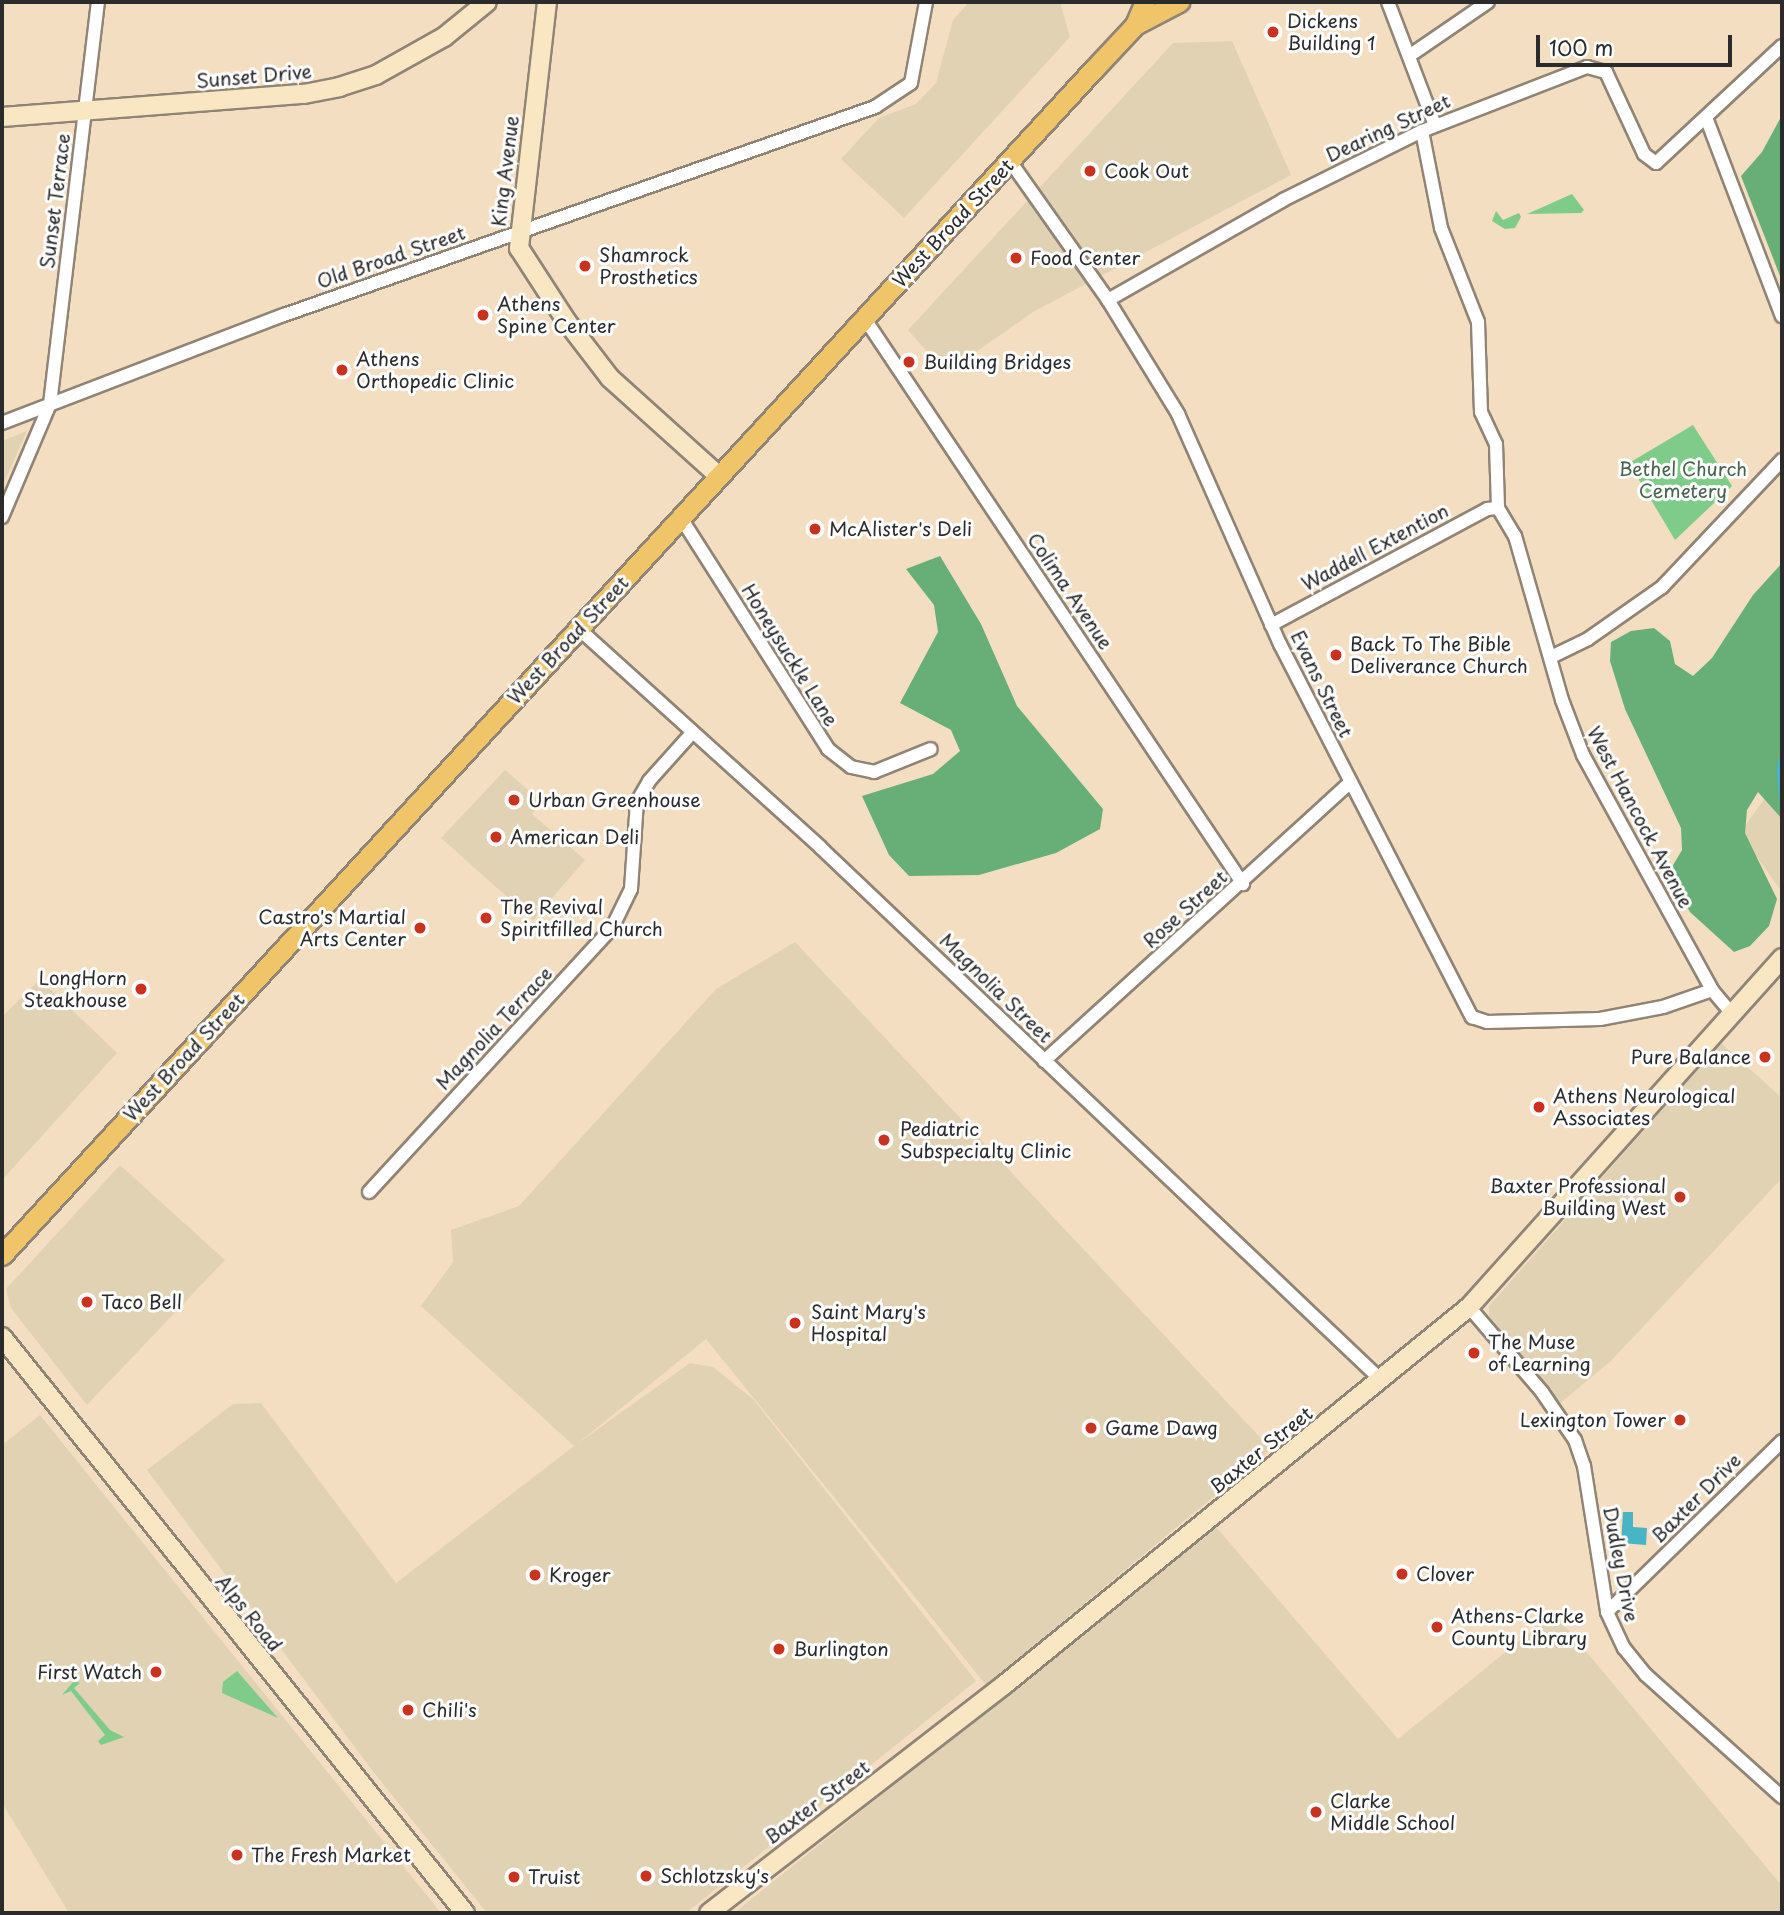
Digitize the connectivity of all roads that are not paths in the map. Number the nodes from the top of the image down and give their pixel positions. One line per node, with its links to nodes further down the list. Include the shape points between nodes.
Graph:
1 (98, 2): 12 (street, Sunset Terrace)
2 (487, 2): 12 (main road, Sunset Drive, via 444,37 376,75 339,87 304,94)
3 (547, 2): 18 (main road, King Avenue)
4 (926, 2): 18 (street, Old Broad Street, via 916,69 911,83 895,97)
5 (1145, 2): 9 (main road, West Broad Street)
6 (1179, 2): 9 (main road, West Broad Street)
7 (1388, 2): 11 (street)
8 (1488, 2): 11 (street)
9 (1135, 25): 17 (main road, West Broad Street)
10 (1782, 46): 14 (street)
11 (1412, 54): 15 (street)
12 (85, 111): 13 (main road, Sunset Drive); 22 (street, Sunset Terrace)
13 (2, 117)
14 (1706, 120): 15 (street, Dearing Street, via 1661,159 1651,162 1612,81 1597,67); 20 (street)
15 (1436, 125): 16 (street, Dearing Street)
16 (1422, 131): 19 (street, Dearing Street, via 1283,200); 26 (street, via 1441,228 1478,322 1481,412 1496,444)
17 (1010, 161): 19 (street, Evans Street); 21 (main road, West Broad Street)
18 (518, 232): 22 (street, Old Broad Street); 25 (main road, King Avenue, via 523,255 590,353 634,401)
19 (1108, 300): 29 (street, Evans Street, via 1195,447)
20 (1782, 316)
21 (864, 319): 25 (main road, West Broad Street); 35 (street, Colima Avenue)
22 (50, 404): 23 (street, Old Broad Street); 27 (street, Sunset Terrace)
23 (2, 423)
24 (1782, 460): 31 (street, via 1662,587 1588,639)
25 (720, 477): 28 (main road, West Broad Street)
26 (1498, 508): 29 (street, Waddell Extention, via 1487,509); 31 (street, West Hancock Avenue, via 1515,536)
27 (2, 517)
28 (681, 519): 30 (main road, West Broad Street); 33 (street, Honeysuckle Lane, via 828,749 851,767 874,772)
29 (1271, 625): 34 (street, Evans Street)
30 (579, 629): 32 (street, Magnolia Street); 41 (main road, West Broad Street)
31 (1551, 657): 37 (street, West Hancock Avenue, via 1583,755)
32 (692, 733): 39 (street, Magnolia Street, via 821,848); 40 (street, Magnolia Terrace, via 649,781 637,802 631,889 612,928)
33 (931, 748)
34 (1350, 783): 35 (street, Rose Street); 37 (street, Evans Street, via 1476,1019 1613,1018)
35 (1242, 884): 39 (street, Rose Street)
36 (1782, 958): 38 (main road, Baxter Street)
37 (1712, 990): 38 (street, West Hancock Avenue)
38 (1731, 1014): 42 (main road, Baxter Street)
39 (1044, 1061): 44 (street, Magnolia Street)
40 (369, 1192)
41 (2, 1255)
42 (1469, 1307): 44 (main road, Baxter Street); 46 (street, Dudley Drive, via 1542,1392 1574,1440 1584,1466)
43 (2, 1337): 48 (main road, Alps Road)
44 (1381, 1381): 49 (main road, Baxter Street, via 1003,1685)
45 (1782, 1441): 46 (street, Baxter Drive)
46 (1607, 1612): 47 (street, Dudley Drive, via 1615,1633 1646,1675)
47 (1782, 1797)
48 (465, 1913)
49 (709, 1913)

